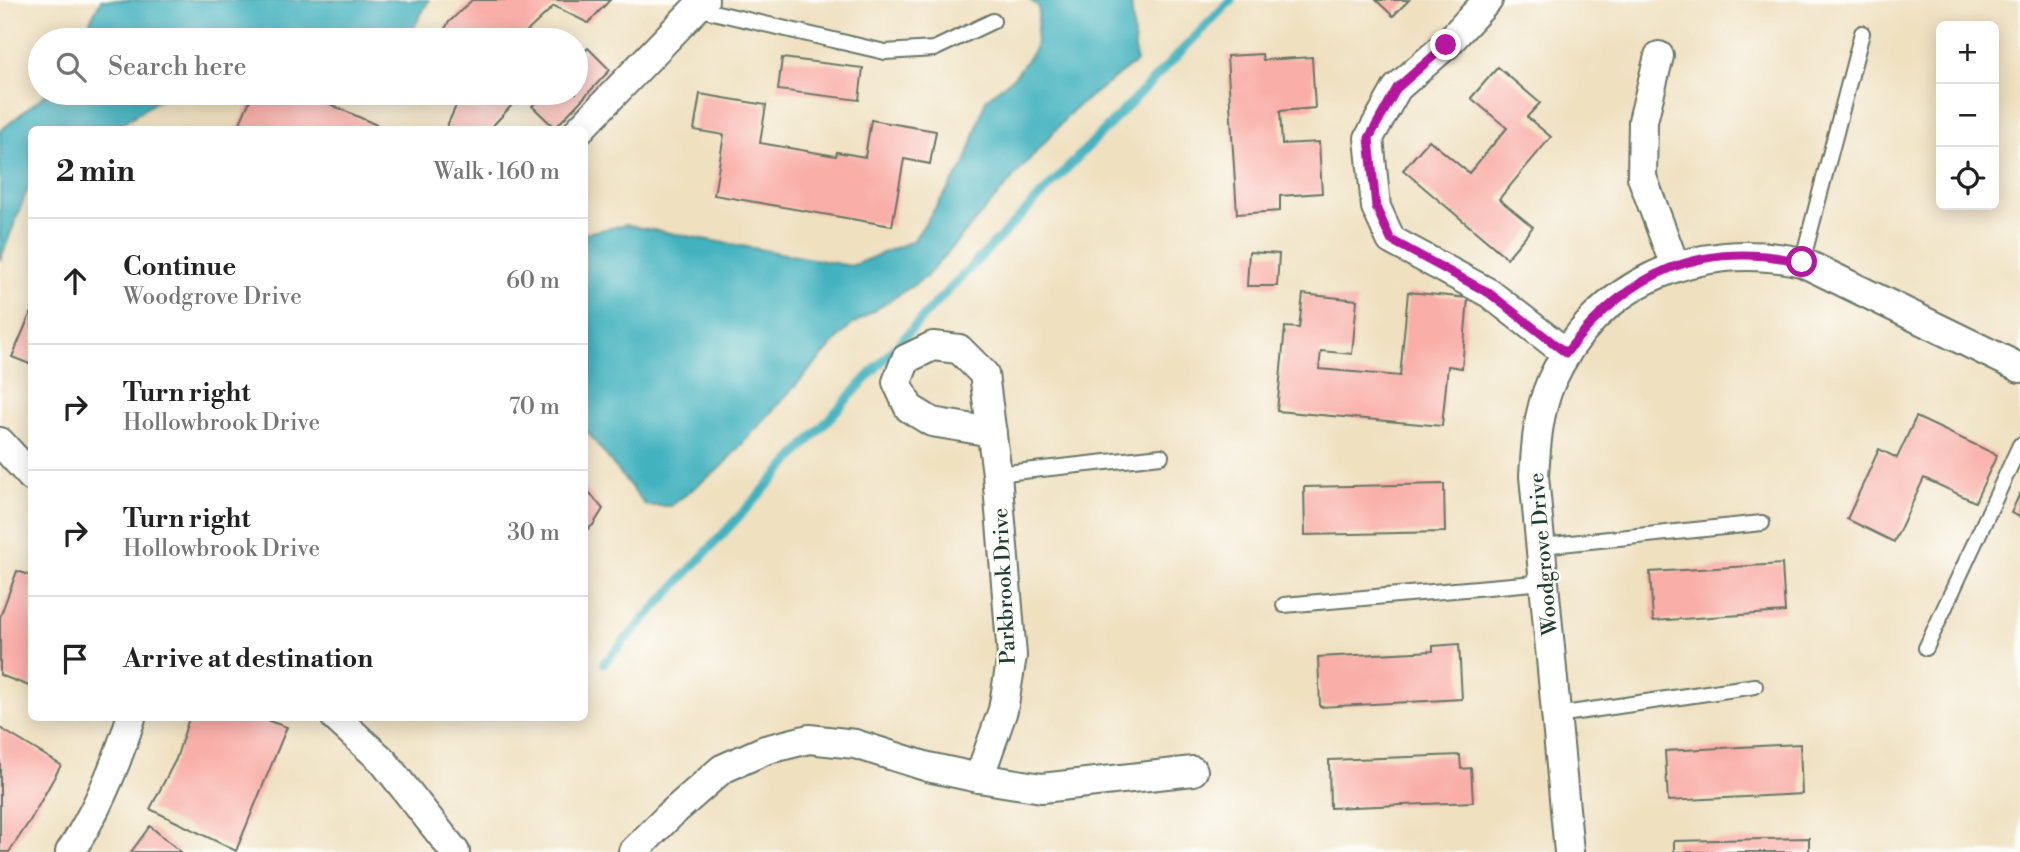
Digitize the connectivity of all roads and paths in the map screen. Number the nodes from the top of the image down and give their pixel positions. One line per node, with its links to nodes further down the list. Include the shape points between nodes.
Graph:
1 (1488, 0): 9 (street, via 1397,88 1369,138 1376,207 1391,240 1489,293)
2 (700, 4): 3 (lane, via 885,52 934,49); 6 (street)
3 (993, 21)
4 (1862, 33): 7 (lane)
5 (1659, 56): 8 (street, via 1643,121 1642,177)
6 (583, 126)
7 (1802, 262): 8 (street, Woodgrove Drive, via 1744,254); 10 (street, Woodgrove Drive)
8 (1675, 266): 9 (street, Woodgrove Drive, via 1614,300)
9 (1566, 353): 18 (street, Woodgrove Drive, via 1550,384 1537,430 1534,476)
10 (2020, 368)
11 (992, 432): 16 (street, Parkbrook Drive)
12 (0, 442): 15 (street)
13 (2020, 445): 21 (lane)
14 (1161, 456): 16 (lane)
15 (28, 473)
16 (997, 474): 27 (street, Parkbrook Drive, via 1012,656 1003,710)
17 (1762, 523): 18 (lane)
18 (1542, 546): 19 (street, Woodgrove Drive)
19 (1545, 582): 20 (lane); 23 (street, Woodgrove Drive)
20 (1284, 605)
21 (1926, 648)
22 (1755, 686): 23 (lane)
23 (1557, 715): 31 (street, Woodgrove Drive)
24 (130, 721): 28 (street, via 114,769)
25 (339, 721): 29 (street, via 383,761)
26 (1194, 771): 27 (street, via 1042,788)
27 (979, 778): 30 (street, via 855,744 809,739 765,750 722,769)
28 (70, 852)
29 (455, 852)
30 (633, 852)
31 (1569, 852)

